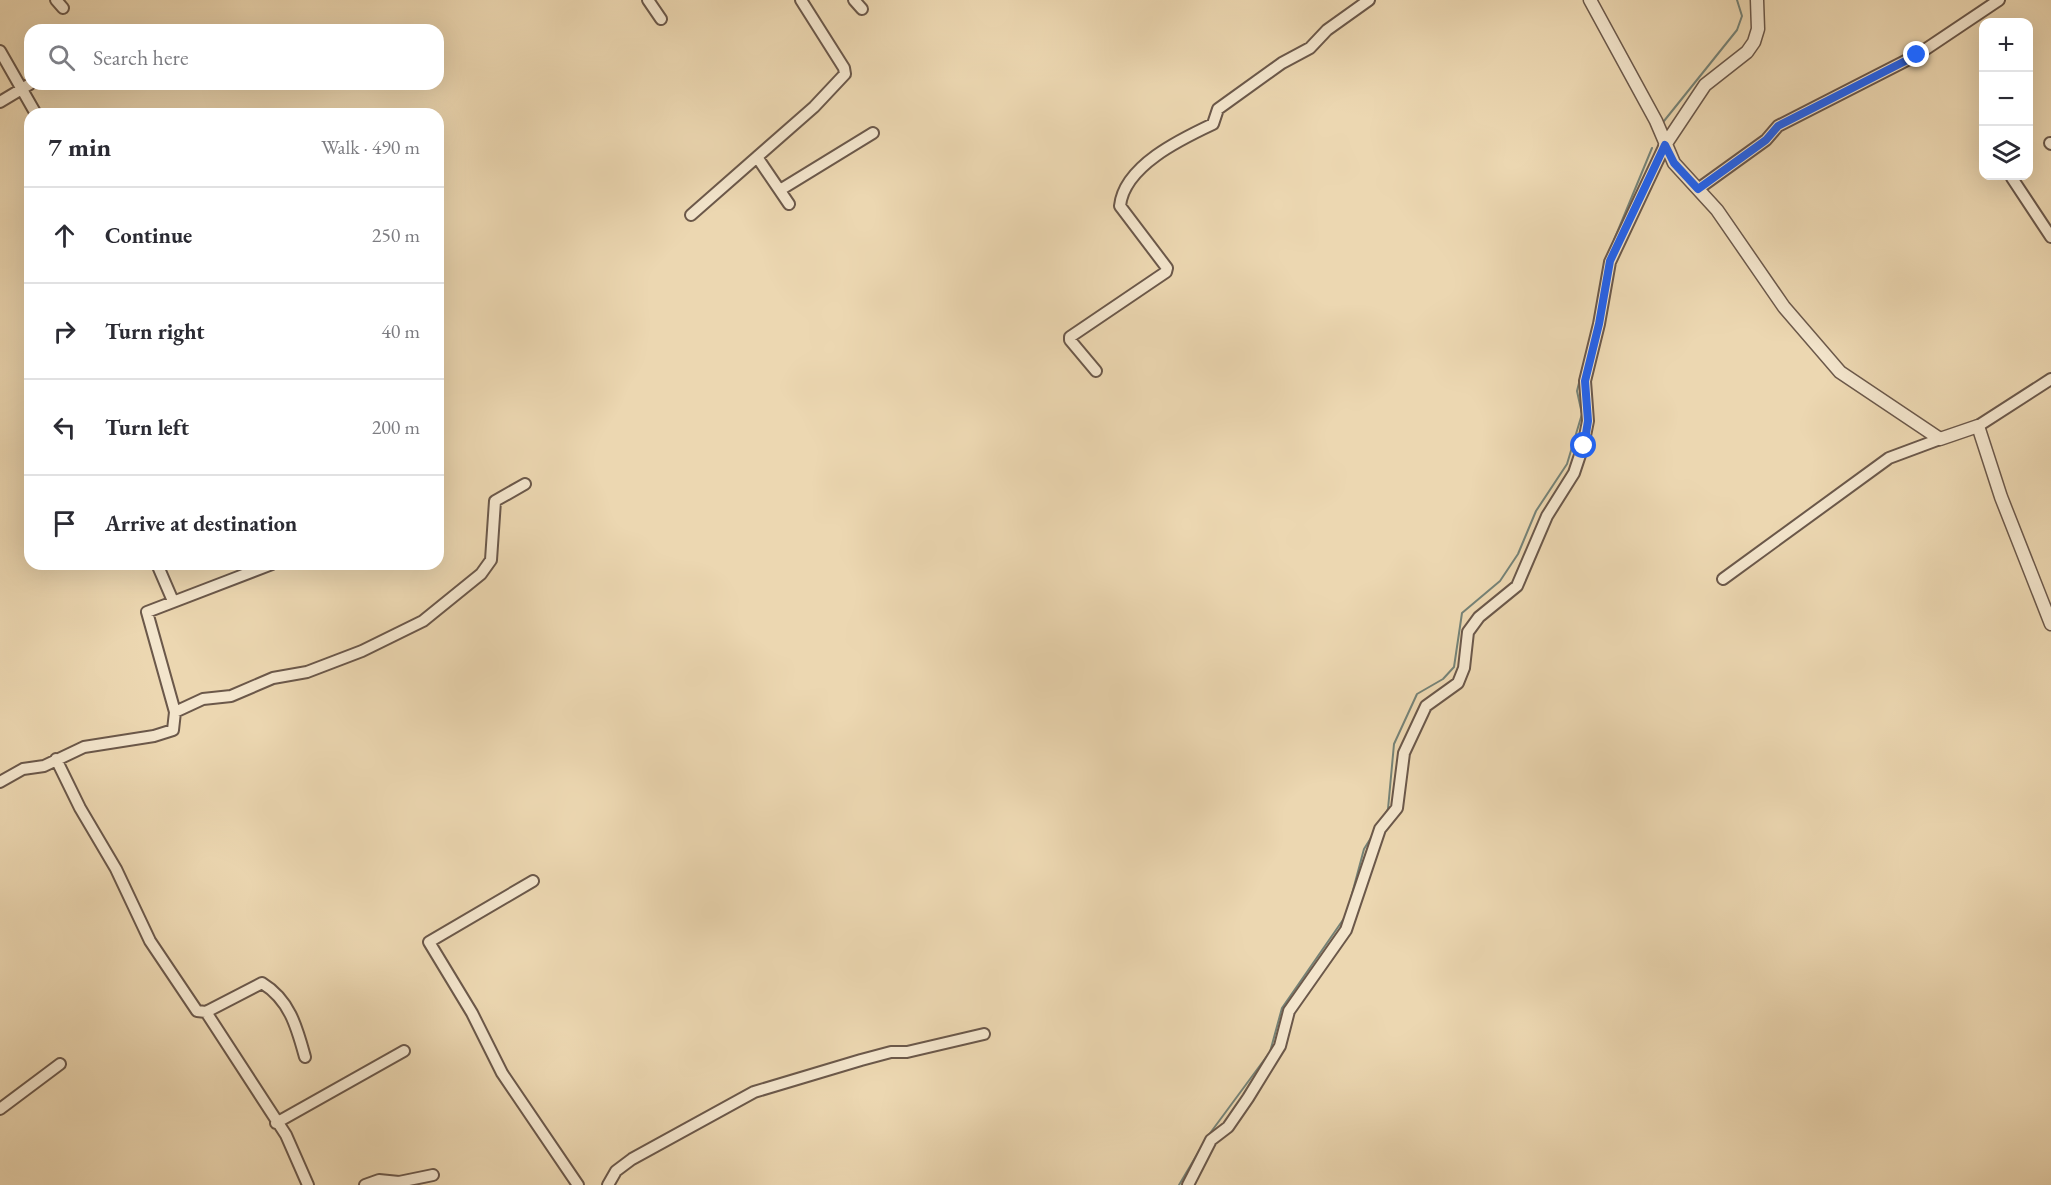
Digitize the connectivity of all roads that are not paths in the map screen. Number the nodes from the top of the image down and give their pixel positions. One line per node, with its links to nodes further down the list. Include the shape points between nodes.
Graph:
1 (648, 0): 9 (street)
2 (801, 0): 18 (street, via 845,74)
3 (854, 0): 8 (street)
4 (1369, 0): 25 (street, via 1327,30 1310,48 1218,109 1213,123 1143,165 1128,183 1120,206 1167,268 1070,337)
5 (1590, 0): 17 (street, via 1656,121)
6 (1757, 0): 17 (street, via 1758,29 1754,42 1705,85)
7 (1999, 0): 20 (street, via 1917,55 1778,126 1766,140)
8 (862, 9)
9 (661, 19)
10 (0, 51): 11 (street)
11 (24, 83)
12 (24, 87): 14 (street)
13 (27, 90): 15 (street)
14 (0, 102)
15 (34, 108)
16 (873, 133): 21 (street)
17 (1665, 145): 20 (street, via 1674,163); 51 (street, via 1610,261 1585,381 1588,421 1584,446 1574,472 1547,516 1517,586 1479,616 1468,633 1458,683 1426,706 1404,753 1397,808 1380,830 1346,930 1289,1011 1280,1046 1228,1127 1211,1140)
18 (757, 157): 21 (street); 23 (street)
19 (2013, 180): 24 (street)
20 (1698, 189): 28 (street, via 1718,210 1784,307 1840,372)
21 (780, 190): 22 (street)
22 (789, 204)
23 (691, 215)
24 (2051, 237)
25 (1096, 371)
26 (2051, 379): 27 (street)
27 (1978, 426): 28 (street); 34 (street)
28 (1940, 439): 32 (street, via 1889,458)
29 (525, 484): 35 (street, via 495,501 490,560 481,574 423,621 363,651 307,672 273,678 231,696 203,699)
30 (160, 570): 33 (street)
31 (256, 570): 33 (street)
32 (1723, 579)
33 (173, 601): 35 (street, via 147,612)
34 (2051, 624)
35 (175, 712): 36 (street, via 173,730 104,742)
36 (56, 759): 37 (street, via 44,766 23,769); 39 (street, via 150,941 197,1011)
37 (0, 782)
38 (533, 881): 50 (street, via 429,942 472,1013 502,1073)
39 (206, 1012): 42 (street, via 262,983 273,989 296,1020); 45 (street)
40 (984, 1034): 47 (street, via 861,1060 754,1092 632,1159 616,1171)
41 (404, 1051): 45 (street)
42 (305, 1058)
43 (60, 1064): 44 (street)
44 (0, 1109)
45 (276, 1123): 48 (street, via 286,1135)
46 (433, 1175): 49 (street, via 399,1182 379,1179)
47 (611, 1184)
48 (308, 1185)
49 (365, 1185)
50 (578, 1185)
51 (1188, 1185)

